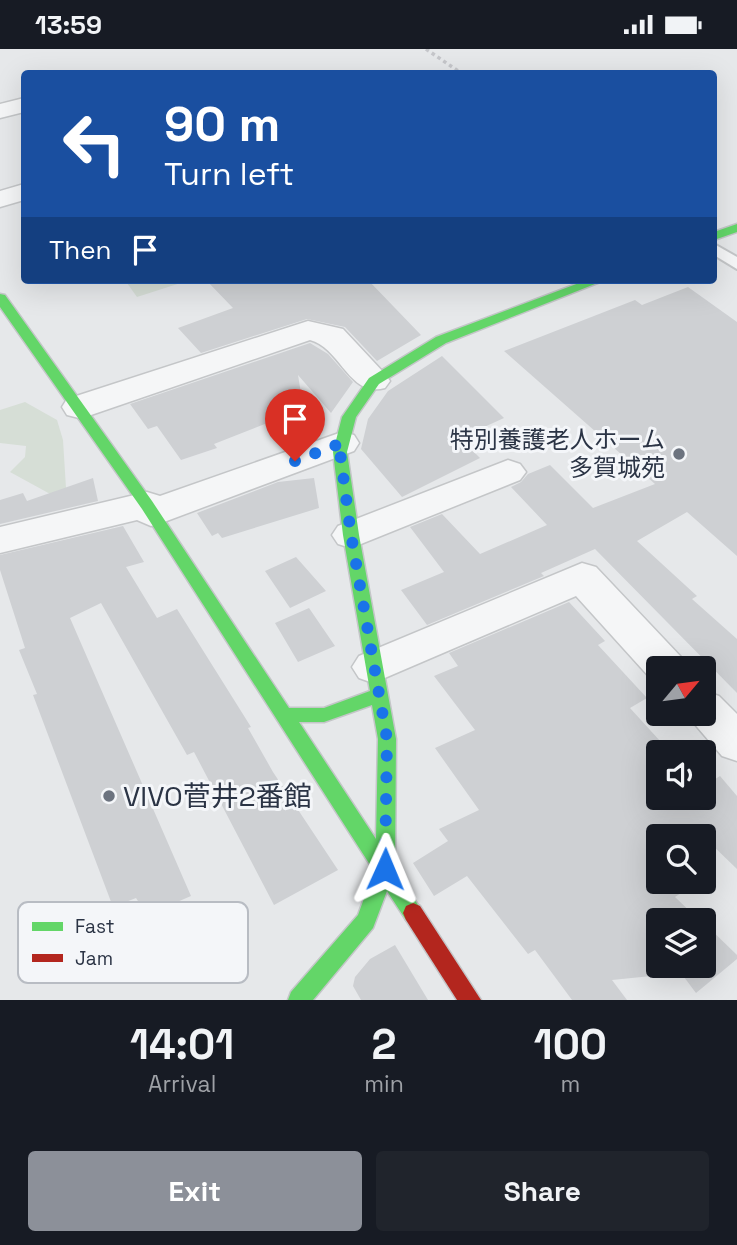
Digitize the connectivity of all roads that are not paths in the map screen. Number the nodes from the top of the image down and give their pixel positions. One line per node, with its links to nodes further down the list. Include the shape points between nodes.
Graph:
1 (21, 106): 2 (street)
2 (0, 111)
3 (21, 193): 4 (street)
4 (0, 199)
5 (737, 228): 6 (street)
6 (717, 235)
7 (717, 250): 8 (lane)
8 (737, 264)
9 (588, 284): 11 (street, via 441,340)
10 (0, 298): 12 (street)
11 (374, 381): 12 (street, via 332,337 308,330); 13 (street, via 349,417)
12 (79, 407): 15 (street)
13 (342, 443): 15 (street); 16 (street)
14 (508, 472): 16 (street)
15 (149, 509): 17 (street); 20 (street)
16 (351, 535): 19 (street)
17 (0, 540)
18 (655, 656): 19 (street, via 582,577)
19 (376, 681): 20 (street, via 324,715); 23 (street, via 387,739)
20 (284, 715): 23 (street)
21 (716, 721): 22 (street)
22 (737, 743)
23 (385, 869): 24 (street, via 366,921); 25 (street)
24 (299, 1000)
25 (470, 1000)

